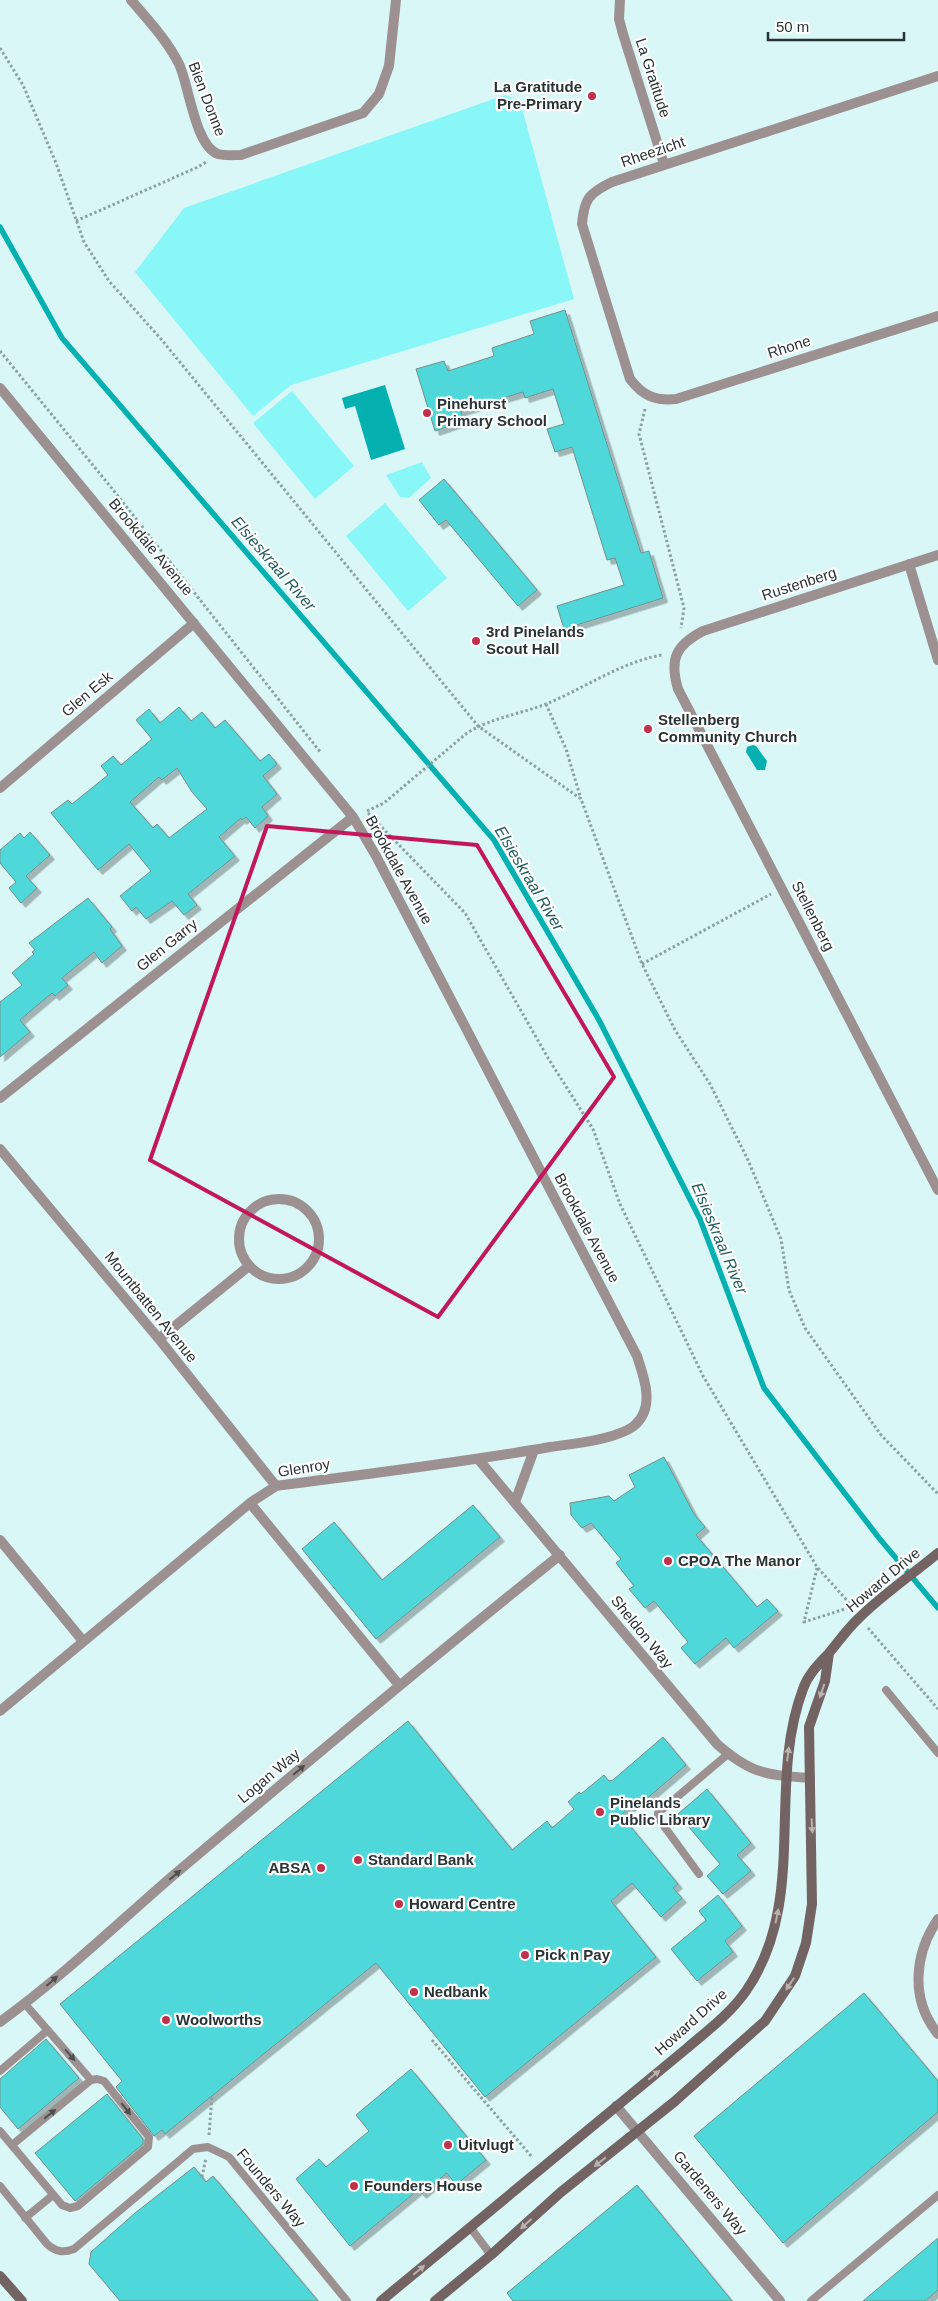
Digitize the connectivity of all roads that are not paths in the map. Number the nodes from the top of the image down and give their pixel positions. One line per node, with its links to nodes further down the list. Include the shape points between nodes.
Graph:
1 (131, 0): 2 (street, Bien Donne, via 168,45 180,66 205,143 216,153 241,155 363,113 379,94 389,66)
2 (396, 0)
3 (620, 0): 5 (street, La Gratitude, via 622,34)
4 (938, 76): 5 (street, Rheezicht)
5 (664, 164): 8 (street, Rheezicht, via 594,190 584,206 582,224 630,379)
6 (938, 316): 8 (street, Rhone, via 676,399)
7 (0, 388): 11 (street, Brookdale Avenue)
8 (648, 397)
9 (938, 555): 10 (street, Rustenberg)
10 (909, 564): 12 (street, Rustenberg, via 703,631 688,638); 13 (street)
11 (194, 623): 14 (street, Glen Esk); 15 (street, Brookdale Avenue)
12 (676, 652): 18 (street, Stellenberg, via 674,673 678,689)
13 (938, 660)
14 (0, 788)
15 (352, 817): 16 (street, Glen Garry); 21 (street, Brookdale Avenue, via 376,856 637,1356 646,1382)
16 (0, 1098)
17 (0, 1149): 20 (street, Mountbatten Avenue)
18 (938, 1190)
19 (249, 1266): 19 (street, via 241,1252 239,1237 252,1209 264,1202 280,1199 297,1203 310,1213 319,1236 318,1250 310,1265 298,1275 280,1280 261,1275); 20 (street)
20 (159, 1339): 24 (street, Mountbatten Avenue)
21 (646, 1407): 22 (street, Glenroy, via 636,1424 612,1436)
22 (534, 1450): 23 (street, Glenroy); 25 (street)
23 (479, 1460): 24 (street, Glenroy); 25 (street, Sheldon Way)
24 (276, 1486): 26 (street, Glenroy)
25 (515, 1502): 29 (street, Sheldon Way)
26 (250, 1503): 30 (street, Glenroy); 32 (street)
27 (0, 1540): 30 (street)
28 (938, 1553): 31 (street, Howard Drive, via 859,1618)
29 (560, 1556): 32 (street, Logan Way); 36 (street, Sheldon Way, via 686,1709)
30 (83, 1641): 34 (street, Glenroy)
31 (829, 1653): 37 (street, Howard Drive, one-way to 31, via 790,1733 803,1688 813,1670); 38 (street, one-way to 38, via 825,1680 809,1727)
32 (400, 1685): 41 (street, Logan Way, one-way to 32)
33 (886, 1690): 35 (lane)
34 (0, 1711)
35 (938, 1753)
36 (728, 1754): 37 (street, Sheldon Way, via 750,1769); 39 (lane, via 658,1813 658,1818)
37 (785, 1776): 38 (street, Sheldon Way); 47 (street, Howard Drive, one-way to 37, via 723,2017 746,1991 762,1962 782,1894)
38 (810, 1778): 49 (street, one-way to 49, via 812,1904 806,1943 795,1976 765,2021)
39 (700, 1874)
40 (938, 1920): 44 (street, via 920,1956 918,1982 921,2003)
41 (25, 2004): 42 (street, Logan Way); 43 (lane)
42 (0, 2022)
43 (48, 2030): 45 (lane); 46 (lane, one-way to 46)
44 (938, 2034)
45 (1, 2067)
46 (92, 2080): 50 (lane, one-way to 46); 52 (lane, one-way to 52, via 104,2081 150,2142 78,2206 62,2205)
47 (616, 2106): 49 (street, Gardeners Way); 55 (street, Howard Drive)
48 (0, 2131): 50 (lane)
49 (638, 2132): 56 (street, one-way to 56, via 561,2192); 62 (street, Gardeners Way)
50 (12, 2145): 52 (lane)
51 (0, 2186): 54 (lane)
52 (53, 2195): 54 (lane)
53 (938, 2195): 63 (lane)
54 (25, 2218): 59 (lane, Founders Way, via 47,2244 64,2253 74,2249 193,2150 208,2147 229,2156)
55 (470, 2227): 56 (lane); 60 (street, Howard Drive, one-way to 55)
56 (491, 2255): 61 (street)
57 (0, 2276): 58 (street)
58 (22, 2301)
59 (347, 2301)
60 (381, 2301)
61 (435, 2301)
62 (780, 2301)
63 (811, 2301)

